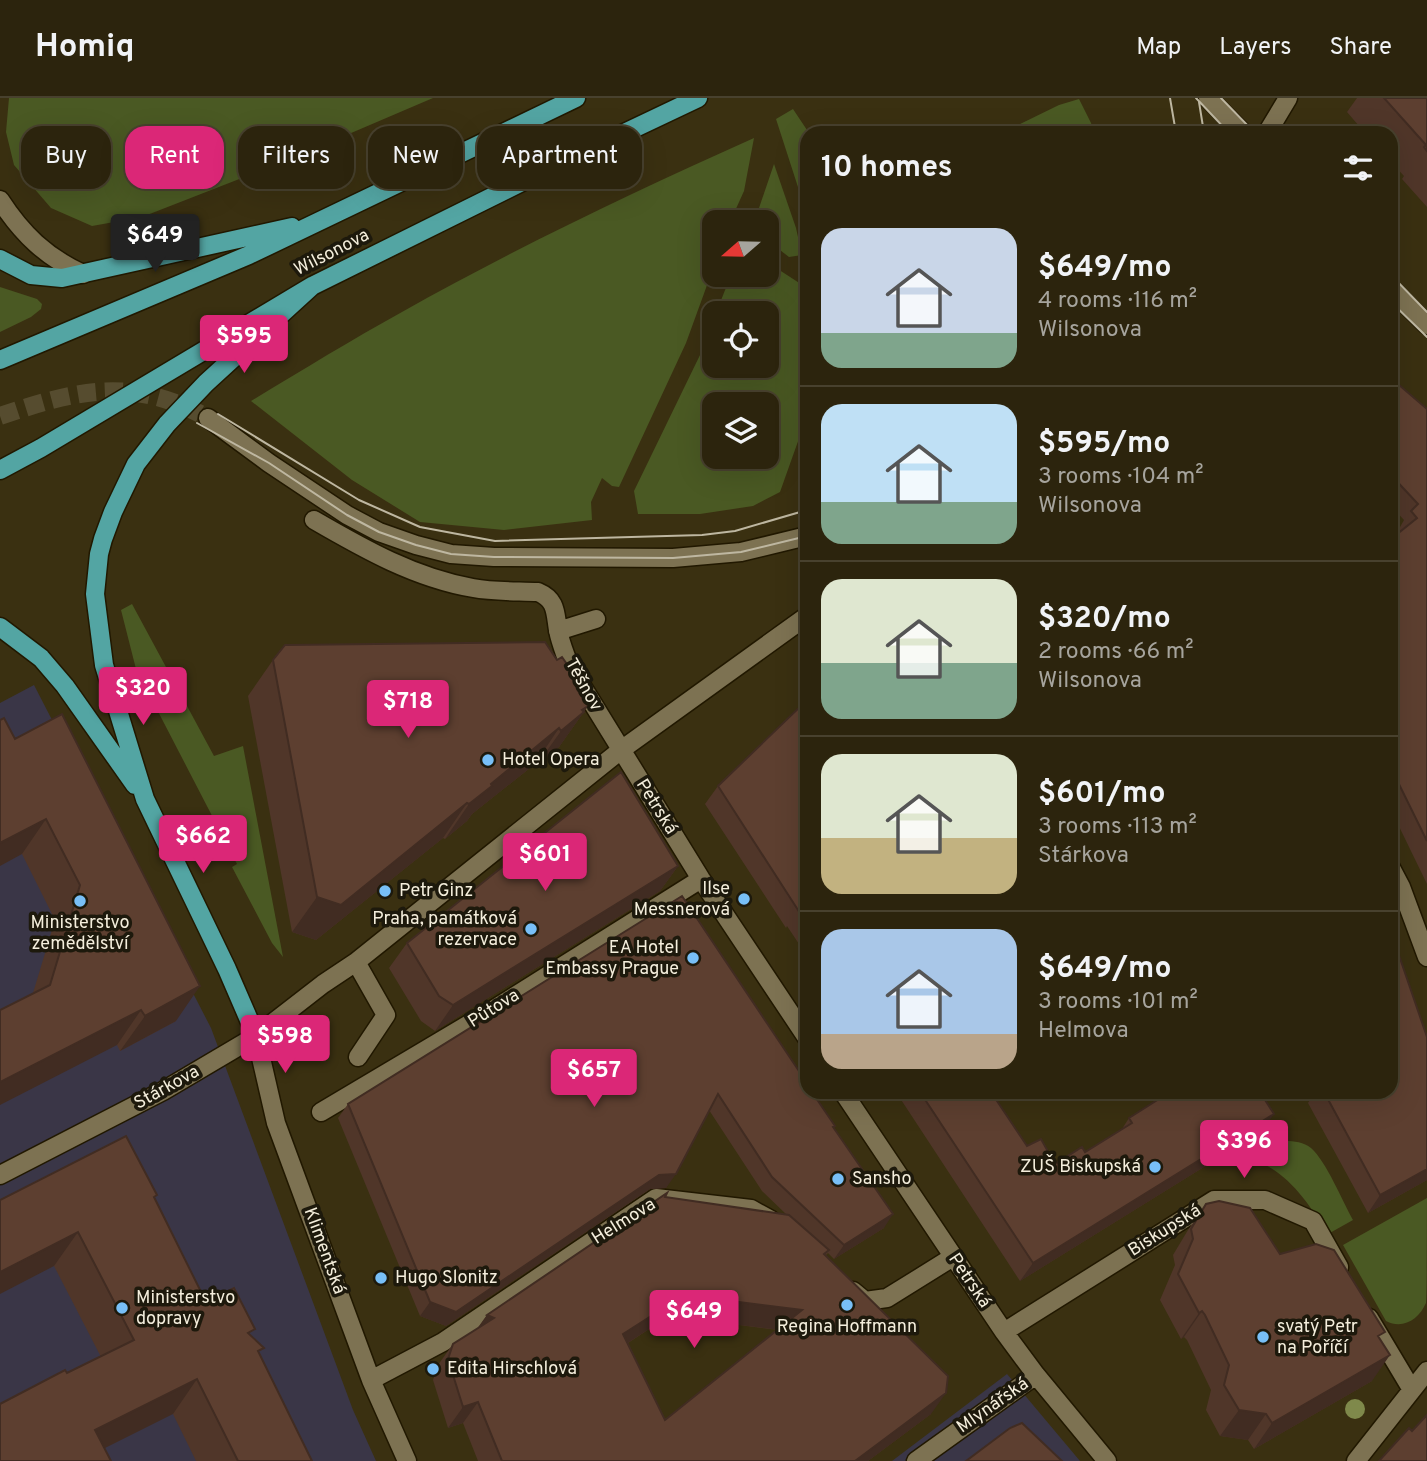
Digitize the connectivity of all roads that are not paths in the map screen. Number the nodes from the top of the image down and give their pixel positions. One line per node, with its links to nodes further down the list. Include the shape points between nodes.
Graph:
1 (576, 98): 8 (main road, Wilsonova)
2 (698, 98): 11 (main road, Wilsonova)
3 (1208, 98): 5 (street)
4 (1288, 98): 6 (street)
5 (1236, 126)
6 (1271, 126)
7 (0, 200): 10 (street, via 36,245)
8 (326, 219): 10 (main road); 16 (main road, Wilsonova)
9 (0, 259): 10 (main road, via 40,277)
10 (83, 274)
11 (312, 286): 18 (main road, Wilsonova); 26 (main road, via 206,383 153,441 123,488 99,554 95,594 104,665)
12 (1398, 295): 13 (street)
13 (1420, 315): 14 (street); 15 (street)
14 (1427, 325)
15 (1427, 341)
16 (0, 360)
17 (208, 418): 20 (street, via 347,515 379,532 451,554 673,558 741,552)
18 (0, 470)
19 (314, 520): 24 (street, Těšnov, via 357,545 435,579 474,589 546,595 556,610)
20 (800, 538)
21 (596, 619): 24 (street)
22 (800, 622): 25 (street)
23 (0, 627): 26 (main road, via 41,658 65,686)
24 (558, 631): 25 (street, Těšnov, via 569,664)
25 (621, 750): 27 (street, Petrská); 30 (street, Stárkova)
26 (145, 799): 32 (main road)
27 (701, 879): 31 (street, Petrská); 35 (street, Půtova)
28 (1398, 881): 29 (street)
29 (1427, 957)
30 (356, 962): 32 (street, Stárkova); 33 (street, via 386,1015)
31 (800, 1028)
32 (256, 1036): 36 (street, Stárkova, via 163,1091); 45 (street, Klimentská, via 276,1123)
33 (358, 1057)
34 (848, 1099): 38 (street, Petrská)
35 (321, 1112)
36 (0, 1175)
37 (783, 1230): 45 (street, Helmova, via 751,1209 656,1198 443,1342)
38 (953, 1257): 40 (street, via 887,1298 865,1301); 42 (street, Petrská)
39 (1346, 1278): 42 (street, Biskupská, via 1313,1221 1265,1200 1214,1200)
40 (841, 1282)
41 (1359, 1301): 46 (street)
42 (1004, 1332): 44 (street, Petrská)
43 (1427, 1371): 46 (street)
44 (1036, 1375): 48 (street, Mlynářská); 49 (street, Petrská)
45 (371, 1380): 47 (street, Klimentská)
46 (1412, 1390): 50 (street)
47 (407, 1461)
48 (916, 1461)
49 (1107, 1461)
50 (1356, 1461)

